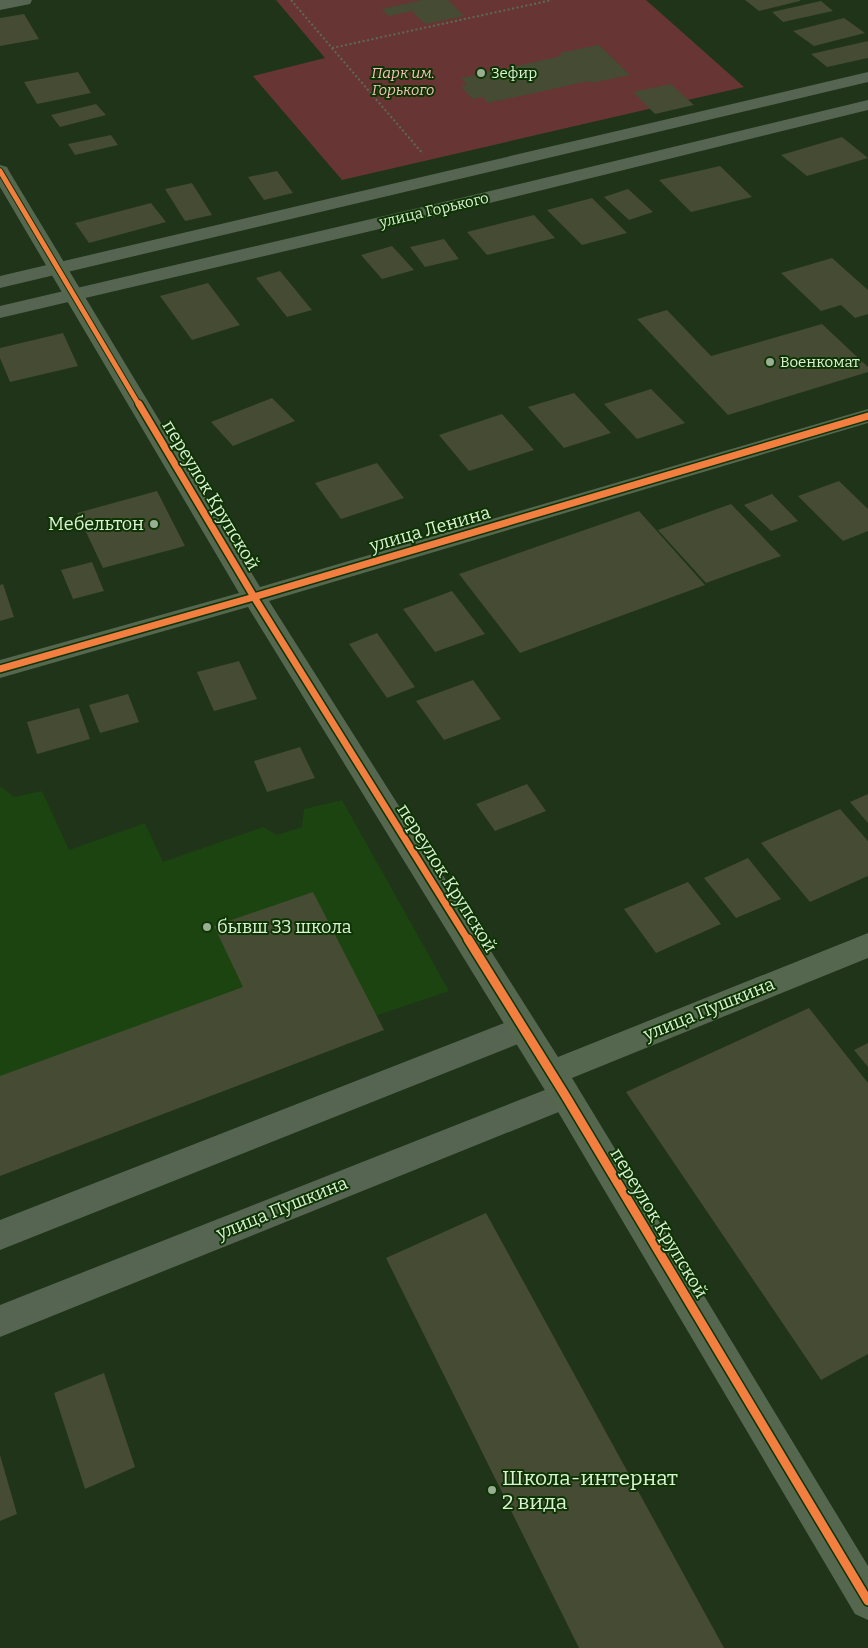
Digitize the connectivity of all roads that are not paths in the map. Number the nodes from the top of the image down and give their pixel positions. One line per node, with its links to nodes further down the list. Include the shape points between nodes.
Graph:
1 (24, 0): 2 (street)
2 (0, 5)
3 (868, 77): 6 (street, улица Горького)
4 (868, 105): 8 (street, улица Горького, via 465,204)
5 (0, 171): 6 (street, переулок Крупской)
6 (59, 268): 7 (street, улица Горького); 8 (street, переулок Крупской)
7 (0, 282)
8 (75, 294): 9 (street, улица Горького); 11 (street, переулок Крупской)
9 (0, 312)
10 (868, 416): 11 (street, улица Ленина)
11 (254, 597): 12 (street, улица Ленина); 14 (street, переулок Крупской)
12 (0, 669)
13 (868, 945): 15 (street, улица Пушкина)
14 (522, 1028): 15 (street, переулок Крупской); 16 (street)
15 (558, 1084): 17 (street, улица Пушкина); 18 (street, переулок Крупской)
16 (0, 1235)
17 (0, 1321)
18 (868, 1601)

